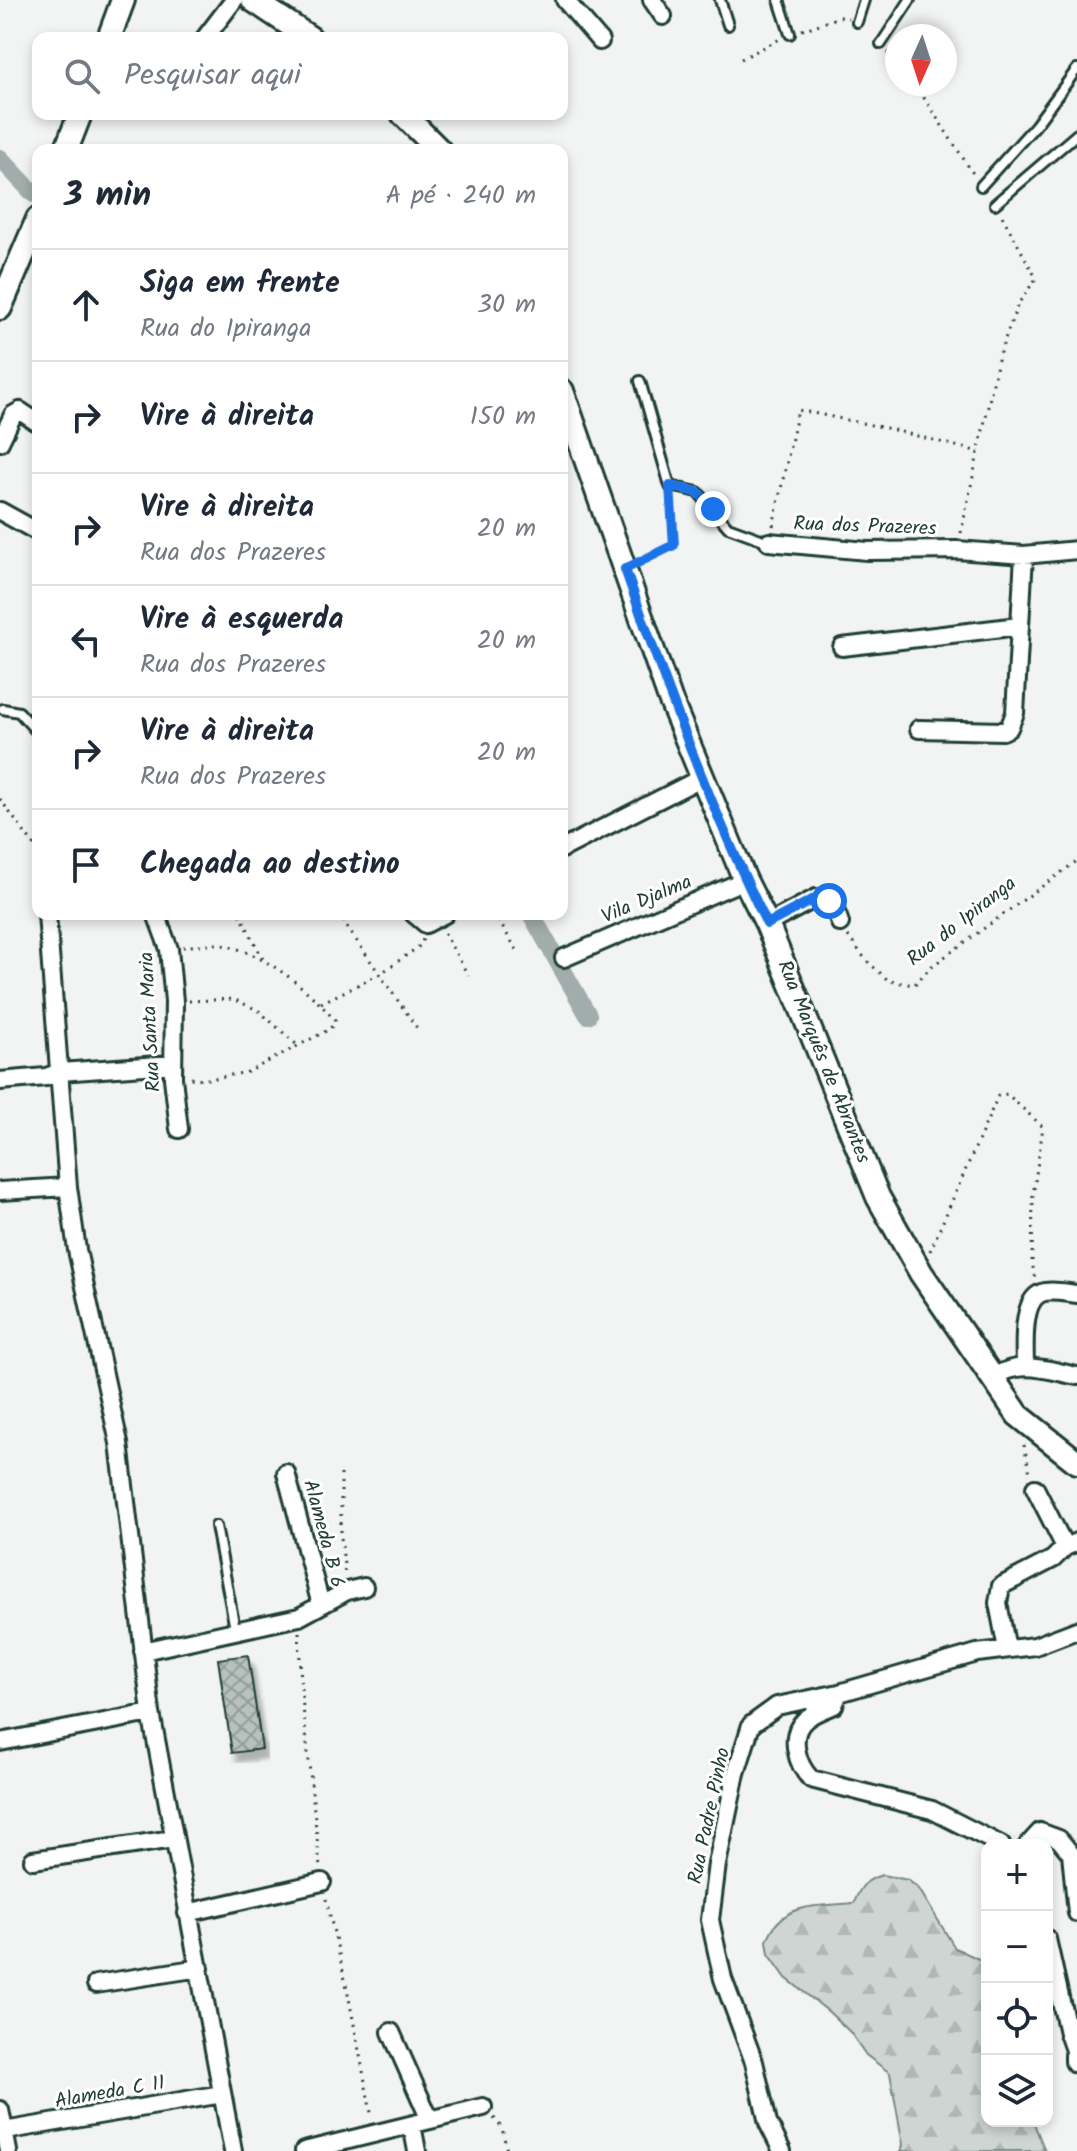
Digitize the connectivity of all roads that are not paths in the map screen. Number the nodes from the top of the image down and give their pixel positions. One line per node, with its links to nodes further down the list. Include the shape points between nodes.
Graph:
1 (123, 0): 13 (street)
2 (234, 0): 14 (street)
3 (253, 0): 15 (street)
4 (565, 0): 17 (street)
5 (652, 0): 10 (street)
6 (720, 0): 12 (lane)
7 (779, 0): 16 (lane)
8 (864, 0): 11 (lane)
9 (910, 0): 18 (lane)
10 (663, 16)
11 (857, 22)
12 (728, 25)
13 (111, 32)
14 (210, 32)
15 (301, 32)
16 (790, 34)
17 (600, 41)
18 (881, 44)
19 (1077, 69): 25 (lane)
20 (78, 120): 23 (street)
21 (409, 120): 24 (street)
22 (1077, 134): 26 (lane)
23 (68, 144)
24 (433, 144)
25 (981, 186)
26 (995, 204)
27 (32, 233): 28 (street)
28 (0, 308)
29 (640, 381): 35 (lane, Rua dos Prazeres, via 670,486 698,492 728,527)
30 (568, 408): 43 (street, Rua Marquês de Abrantes, via 670,699)
31 (32, 419): 32 (street, via 20,411 13,415)
32 (0, 442)
33 (0, 511): 34 (street)
34 (32, 529)
35 (769, 542): 37 (street, Rua dos Prazeres)
36 (1077, 550): 37 (street, Rua dos Prazeres)
37 (1024, 555): 38 (street)
38 (1019, 626): 39 (street); 42 (street, via 1015,713 1009,728)
39 (842, 647)
40 (3, 709): 41 (lane, via 19,712)
41 (32, 726)
42 (919, 729)
43 (703, 777): 44 (street); 45 (street, Rua Marquês de Abrantes)
44 (568, 846)
45 (745, 880): 49 (street, Rua Marquês de Abrantes); 50 (street, Vila Djalma)
46 (47, 920): 52 (street)
47 (158, 920): 51 (street, Rua Santa Maria, via 169,949)
48 (840, 923): 49 (street, via 836,908 816,898)
49 (767, 924): 60 (street, Rua Marquês de Abrantes, via 878,1197 921,1273)
50 (564, 958)
51 (173, 1071): 52 (street); 54 (street, Rua Santa Maria)
52 (60, 1072): 53 (street); 55 (street)
53 (0, 1081)
54 (179, 1129)
55 (68, 1187): 56 (street); 71 (street, via 119,1443)
56 (0, 1191)
57 (1077, 1294): 58 (street, via 1045,1292 1030,1303)
58 (1025, 1366): 59 (street); 60 (street)
59 (1077, 1376)
60 (992, 1378): 61 (street, Rua Marquês de Abrantes, via 1018,1415)
61 (1077, 1462)
62 (286, 1473): 67 (street, Alameda B 6)
63 (1035, 1488): 65 (street)
64 (216, 1526): 68 (lane)
65 (1071, 1544): 70 (street, via 1001,1586 998,1603)
66 (364, 1587): 67 (street)
67 (321, 1605): 68 (street, via 299,1617)
68 (235, 1629): 71 (street)
69 (1077, 1630): 70 (street, Rua Padre Pinho, via 1035,1646)
70 (1007, 1649): 72 (street, Rua Padre Pinho)
71 (143, 1651): 73 (street)
72 (839, 1693): 76 (street, via 834,1705 798,1727 796,1751 811,1779 932,1810); 97 (street, Rua Padre Pinho, via 777,1706 751,1725 736,1773 710,1920 723,1979 754,2062 768,2123)
73 (151, 1713): 74 (street); 75 (street)
74 (0, 1742)
75 (173, 1839): 78 (street); 80 (street)
76 (989, 1839)
77 (1034, 1839): 81 (street, via 1040,1832 1059,1839 1071,1854)
78 (33, 1860)
79 (322, 1882): 80 (street)
80 (187, 1913): 83 (street)
81 (1077, 1913)
82 (1053, 1966): 86 (street)
83 (200, 1968): 84 (street); 87 (street)
84 (96, 1984)
85 (391, 2032): 90 (street)
86 (1077, 2058)
87 (222, 2094): 92 (street, Alameda C 11); 94 (street)
88 (483, 2107): 90 (street)
89 (0, 2110): 92 (street)
90 (430, 2120): 91 (street)
91 (412, 2125): 95 (street); 96 (street)
92 (4, 2131): 93 (street)
93 (8, 2151)
94 (233, 2151)
95 (304, 2151)
96 (417, 2151)
97 (782, 2151)

